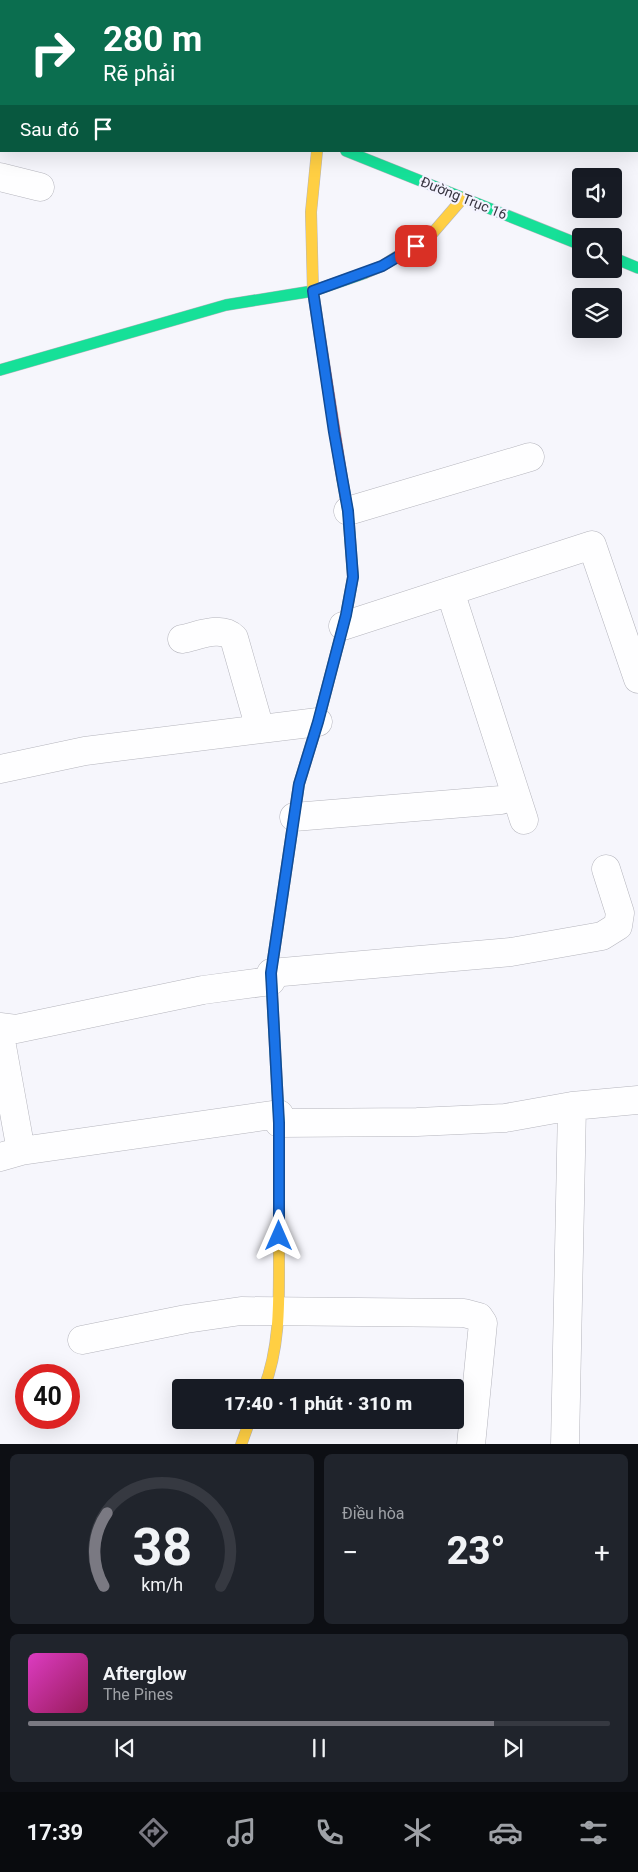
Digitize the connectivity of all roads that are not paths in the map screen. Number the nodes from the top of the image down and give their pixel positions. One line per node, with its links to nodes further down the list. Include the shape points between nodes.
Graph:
1 (317, 152): 9 (street, via 311,212)
2 (348, 152): 5 (street, Đường Trục 16)
3 (0, 177): 4 (street)
4 (40, 188)
5 (462, 198): 6 (street, Đường Trục 16); 9 (street, via 445,221 416,246 382,266)
6 (572, 241)
7 (622, 261): 8 (street)
8 (638, 268)
9 (313, 291): 10 (street, via 226,305); 12 (street)
10 (0, 370)
11 (530, 457): 12 (street)
12 (348, 511): 14 (street, via 353,577)
13 (450, 591): 14 (street); 16 (street, via 592,545); 22 (street)
14 (343, 626): 17 (street)
15 (182, 639): 18 (street, via 220,631 228,632 234,638)
16 (638, 679)
17 (318, 722): 18 (street); 21 (street, via 299,784)
18 (260, 729): 19 (street, via 85,751)
19 (0, 769)
20 (501, 800): 21 (street)
21 (294, 817): 24 (street)
22 (524, 820)
23 (606, 869): 24 (street, via 620,913 618,926 602,936 512,952)
24 (271, 977): 25 (street, via 16,1029); 29 (street)
25 (0, 1027)
26 (0, 1035): 30 (street)
27 (638, 1100): 28 (street)
28 (572, 1106): 29 (street, via 506,1118 417,1122); 37 (street)
29 (279, 1119): 30 (street); 31 (street)
30 (11, 1154)
31 (279, 1310): 32 (street, via 241,1311); 33 (street); 36 (street, via 464,1313 479,1317 484,1323)
32 (82, 1340)
33 (267, 1379)
34 (247, 1429): 35 (street)
35 (241, 1444)
36 (471, 1444)
37 (565, 1444)

